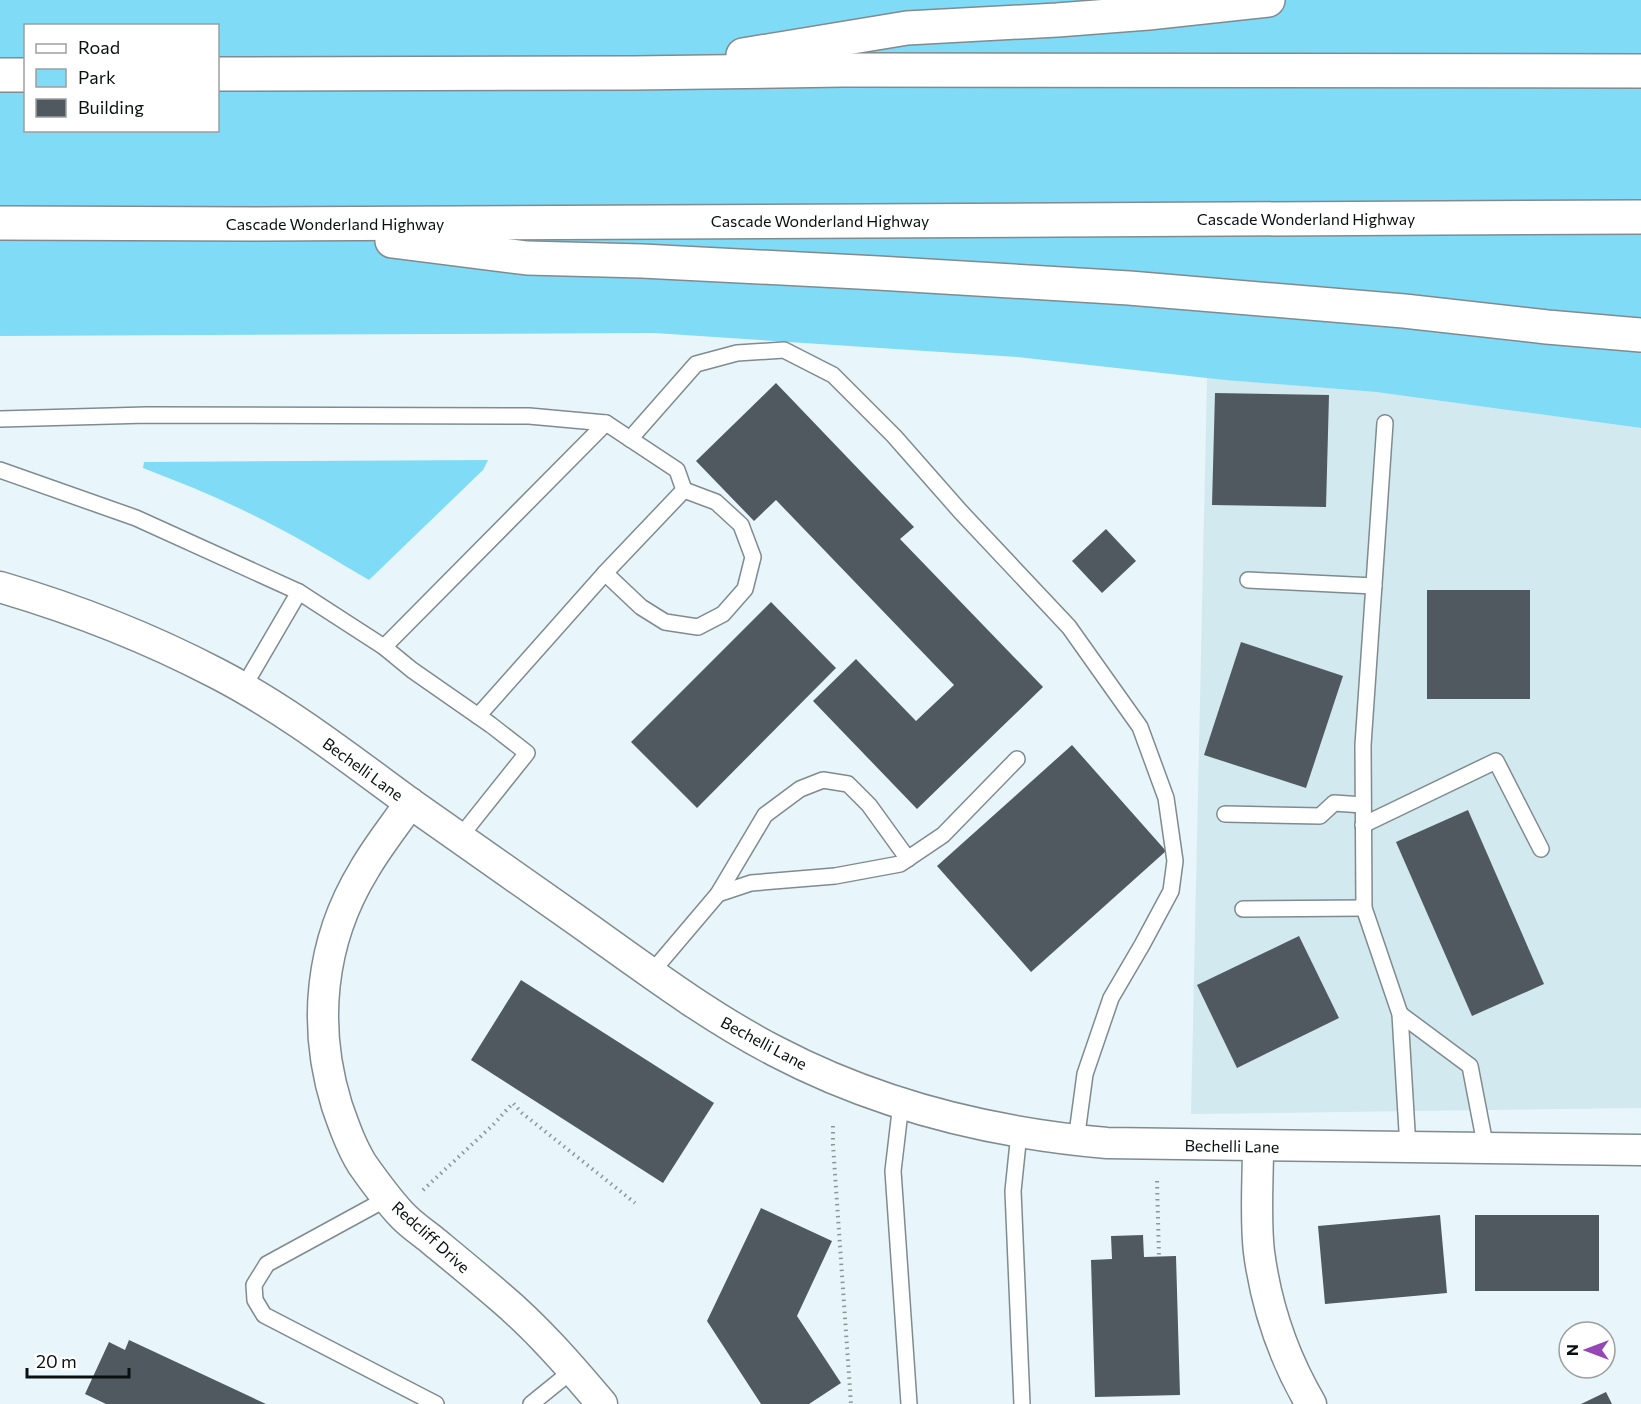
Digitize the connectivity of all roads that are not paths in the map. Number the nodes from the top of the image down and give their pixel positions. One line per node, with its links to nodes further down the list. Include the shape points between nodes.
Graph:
1 (1268, 0): 3 (highway, via 1057,20 907,28)
2 (1641, 71): 3 (highway)
3 (634, 73): 4 (highway)
4 (219, 74)
5 (0, 75): 6 (highway)
6 (24, 75)
7 (1641, 218): 9 (highway, Cascade Wonderland Highway)
8 (0, 223): 9 (highway, Cascade Wonderland Highway)
9 (256, 224): 10 (highway, via 527,258 1129,288)
10 (1641, 335)
11 (0, 419): 12 (lane, via 147,415 529,416)
12 (606, 423): 14 (lane); 22 (lane)
13 (1385, 423): 19 (lane)
14 (630, 439): 16 (lane, via 677,470); 40 (lane, via 696,364 737,353 784,350 833,375 1069,627 1140,727 1166,798 1175,861 1171,891 1111,998 1085,1074)
15 (0, 470): 21 (lane, via 136,518)
16 (684, 490): 17 (lane); 17 (lane, via 716,502 741,525 753,557 745,589 723,614 698,627 665,622 641,607)
17 (605, 573): 24 (lane)
18 (1248, 580): 19 (lane)
19 (1374, 586): 27 (lane, via 1363,745)
20 (0, 587): 23 (street, Bechelli Lane, via 119,627)
21 (299, 592): 22 (lane); 23 (lane)
22 (384, 647): 24 (lane)
23 (243, 688): 26 (street, Bechelli Lane, via 306,727)
24 (478, 716): 30 (lane, via 526,753)
25 (1017, 759): 32 (lane, via 943,835)
26 (410, 803): 30 (street, Bechelli Lane); 45 (street, Redcliff Drive, via 363,870 328,958 323,991 323,1042 340,1116 362,1163)
27 (1363, 805): 28 (lane, via 1334,803 1320,816); 29 (lane)
28 (1225, 814)
29 (1363, 825): 31 (lane, via 1496,761); 34 (lane)
30 (460, 837): 36 (street, Bechelli Lane)
31 (1541, 849)
32 (908, 859): 33 (lane, via 900,864 835,876 751,884); 33 (lane, via 869,805 848,784 823,780 800,789 765,815)
33 (718, 894): 36 (lane)
34 (1364, 908): 35 (lane); 37 (lane)
35 (1243, 909)
36 (651, 973): 38 (street, Bechelli Lane, via 701,1008 775,1051)
37 (1400, 1014): 42 (lane); 43 (lane, via 1470,1066)
38 (901, 1103): 39 (street, Bechelli Lane); 50 (lane, via 893,1171)
39 (1019, 1133): 40 (street, Bechelli Lane); 51 (lane, via 1013,1191)
40 (1076, 1141): 41 (street, Bechelli Lane)
41 (1258, 1146): 42 (street, Bechelli Lane); 52 (street, via 1259,1250 1263,1273 1282,1343)
42 (1408, 1148): 43 (street, Bechelli Lane)
43 (1486, 1149): 44 (street, Bechelli Lane)
44 (1641, 1150)
45 (388, 1198): 46 (street, Redcliff Drive, via 403,1216 525,1320); 47 (lane, via 267,1264 255,1285 255,1300 264,1315)
46 (573, 1370): 48 (lane); 49 (street, Redcliff Drive)
47 (436, 1404)
48 (531, 1404)
49 (602, 1404)
50 (909, 1404)
51 (1022, 1404)
52 (1311, 1404)

